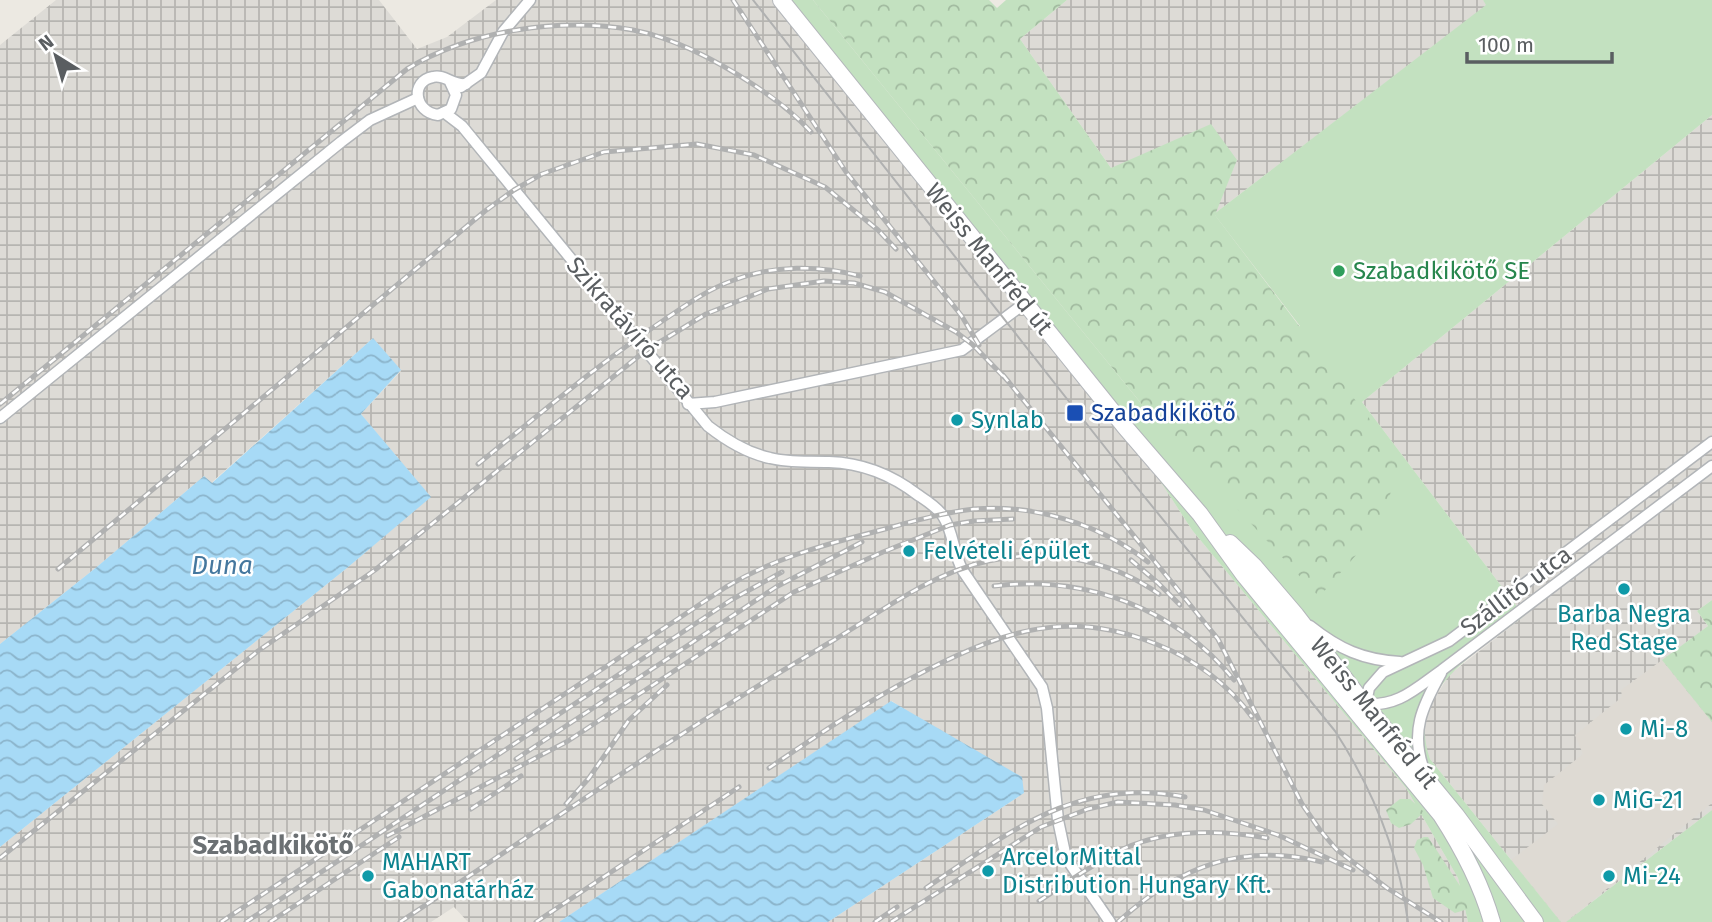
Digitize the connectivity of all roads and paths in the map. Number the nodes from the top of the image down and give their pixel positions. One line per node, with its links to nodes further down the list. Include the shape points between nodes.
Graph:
1 (530, 0): 4 (street, via 503,32 481,73)
2 (781, 0): 7 (main road, Weiss Manfréd út)
3 (450, 82): 4 (street); 5 (street, via 438,76 427,79 420,87); 6 (street)
4 (466, 84): 6 (street)
5 (420, 103): 6 (street, via 434,115); 9 (street, via 398,106 370,120)
6 (451, 105): 8 (street, Szikratávíró utca, via 462,126)
7 (1025, 303): 8 (street, Szikratávíró utca, via 962,350); 13 (main road, Weiss Manfréd út)
8 (688, 404): 24 (street, via 724,439 750,452 779,460 841,463 874,470 903,484 939,512 963,571 1042,687 1065,853)
9 (0, 418)
10 (1712, 442): 12 (street, Szállító utca)
11 (1712, 466): 14 (street, Szállító utca)
12 (1623, 509): 14 (street); 15 (street, Szállító utca)
13 (1200, 514): 17 (main road, Weiss Manfréd út); 20 (main road, Weiss Manfréd út)
14 (1635, 525): 16 (street, Szállító utca)
15 (1514, 593): 16 (street); 18 (street, Szállító utca, via 1450,641)
16 (1525, 608): 19 (street, Szállító utca)
17 (1296, 615): 18 (street, Szállító utca, via 1353,654); 21 (main road, Weiss Manfréd út)
18 (1403, 662): 21 (street, Szállító utca, via 1375,680)
19 (1443, 670): 21 (street, Szállító utca, via 1399,701); 23 (street, Szállító utca, via 1427,698 1417,733)
20 (1339, 692): 21 (street); 22 (main road, Weiss Manfréd út)
21 (1365, 705): 22 (street); 23 (main road, Weiss Manfréd út)
22 (1367, 726): 25 (main road, Weiss Manfréd út, via 1441,815 1463,850)
23 (1427, 779): 26 (main road, Weiss Manfréd út)
24 (1108, 921)
25 (1492, 922)
26 (1535, 922)

